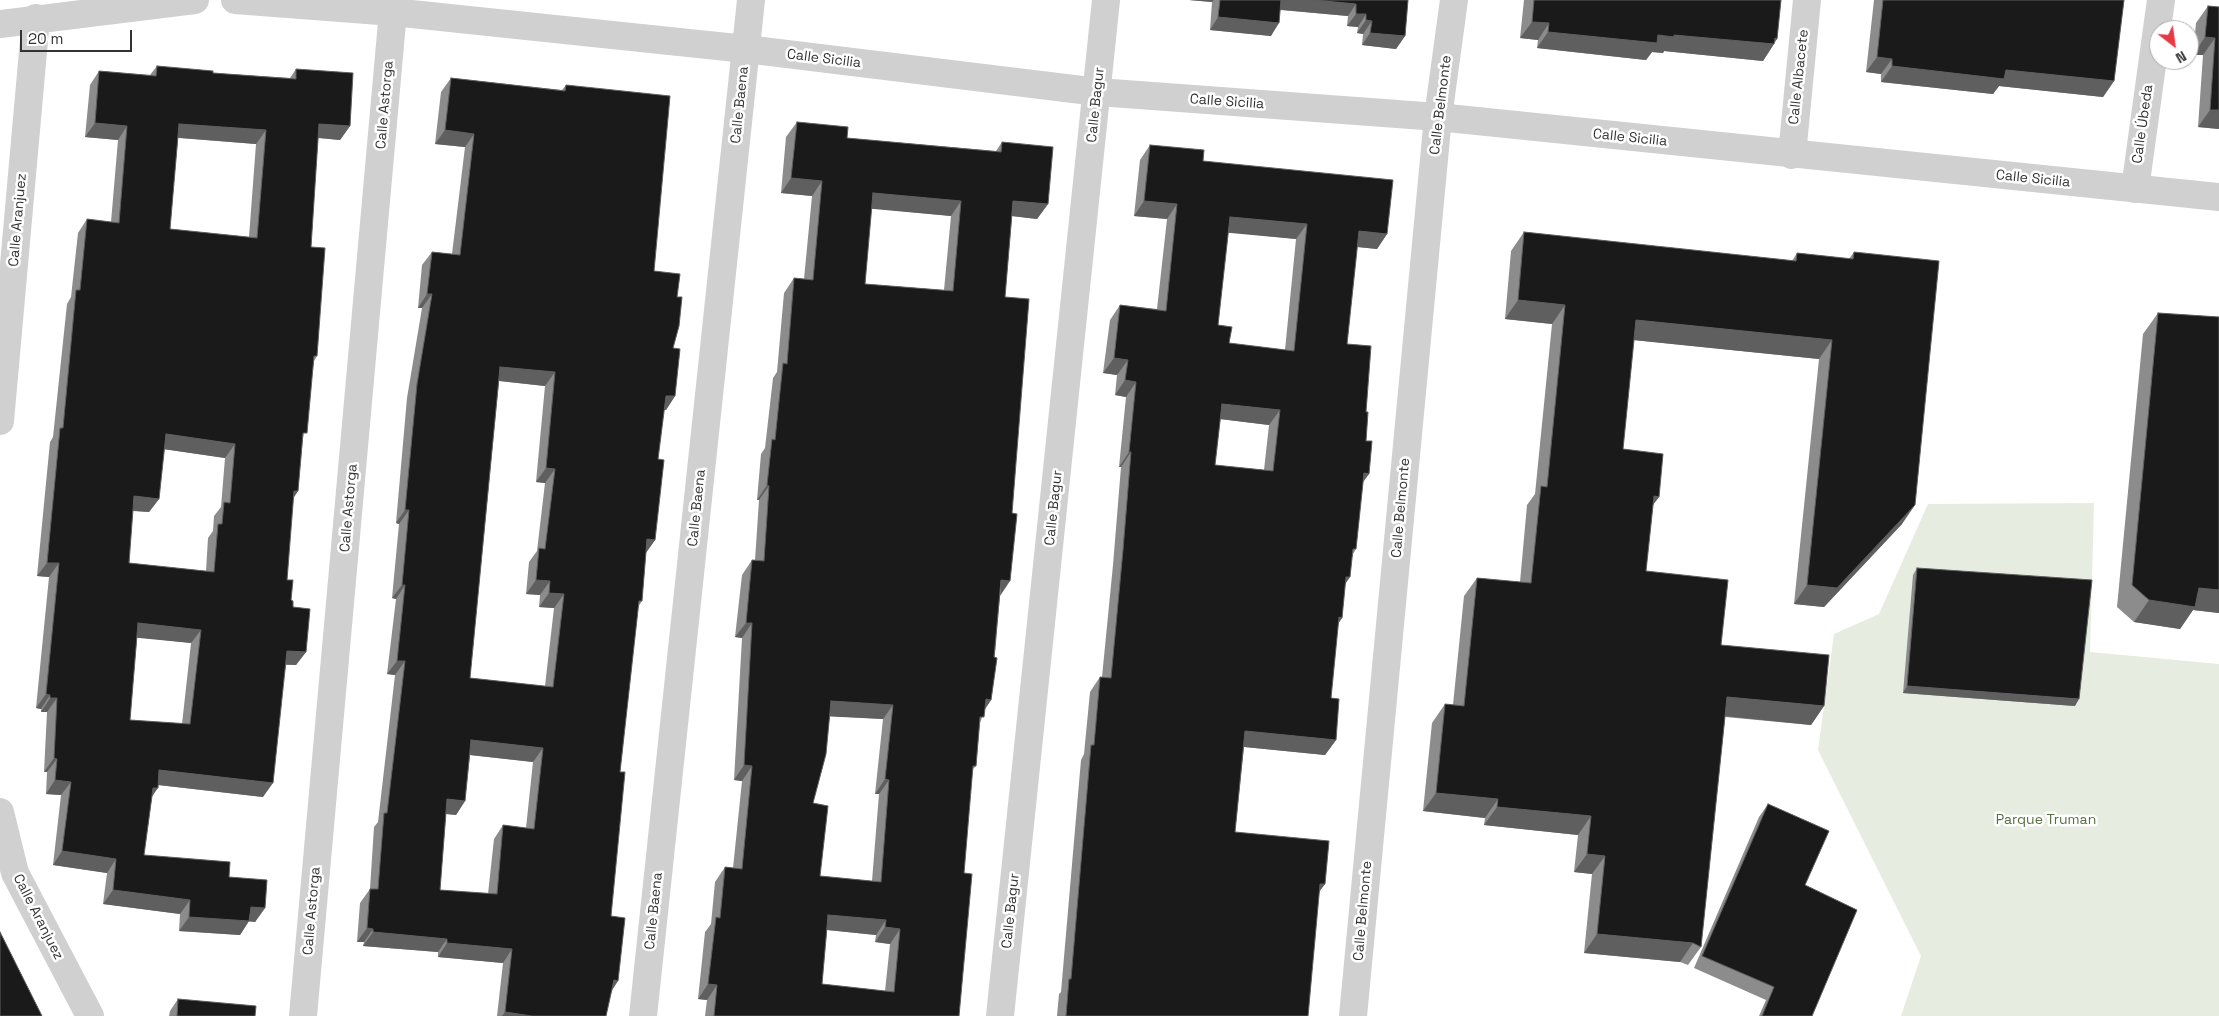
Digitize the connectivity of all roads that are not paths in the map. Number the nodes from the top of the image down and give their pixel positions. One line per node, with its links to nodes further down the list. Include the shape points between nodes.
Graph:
1 (195, 0): 9 (street)
2 (235, 0): 8 (street, Calle Sicilia)
3 (751, 0): 11 (street, Calle Baena)
4 (1106, 0): 12 (street, Calle Bagur)
5 (1454, 0): 13 (street, Calle Belmonte)
6 (1807, 0): 14 (street, Calle Albacete)
7 (2161, 0): 15 (street, Calle Úbeda)
8 (394, 6): 11 (street, Calle Sicilia); 21 (street, Calle Astorga)
9 (36, 18): 10 (street); 17 (street, Calle Aranjuez)
10 (0, 24)
11 (746, 49): 12 (street, Calle Sicilia); 22 (street, Calle Baena)
12 (1098, 92): 13 (street, Calle Sicilia); 23 (street, Calle Bagur)
13 (1438, 117): 14 (street, Calle Sicilia); 19 (street, Calle Belmonte)
14 (1792, 155): 15 (street, Calle Sicilia)
15 (2134, 189): 16 (street, Calle Sicilia)
16 (2219, 197)
17 (0, 421)
18 (0, 812): 20 (street, Calle Aranjuez, via 15,873)
19 (1360, 1013)
20 (90, 1016)
21 (303, 1016)
22 (643, 1016)
23 (1000, 1016)

